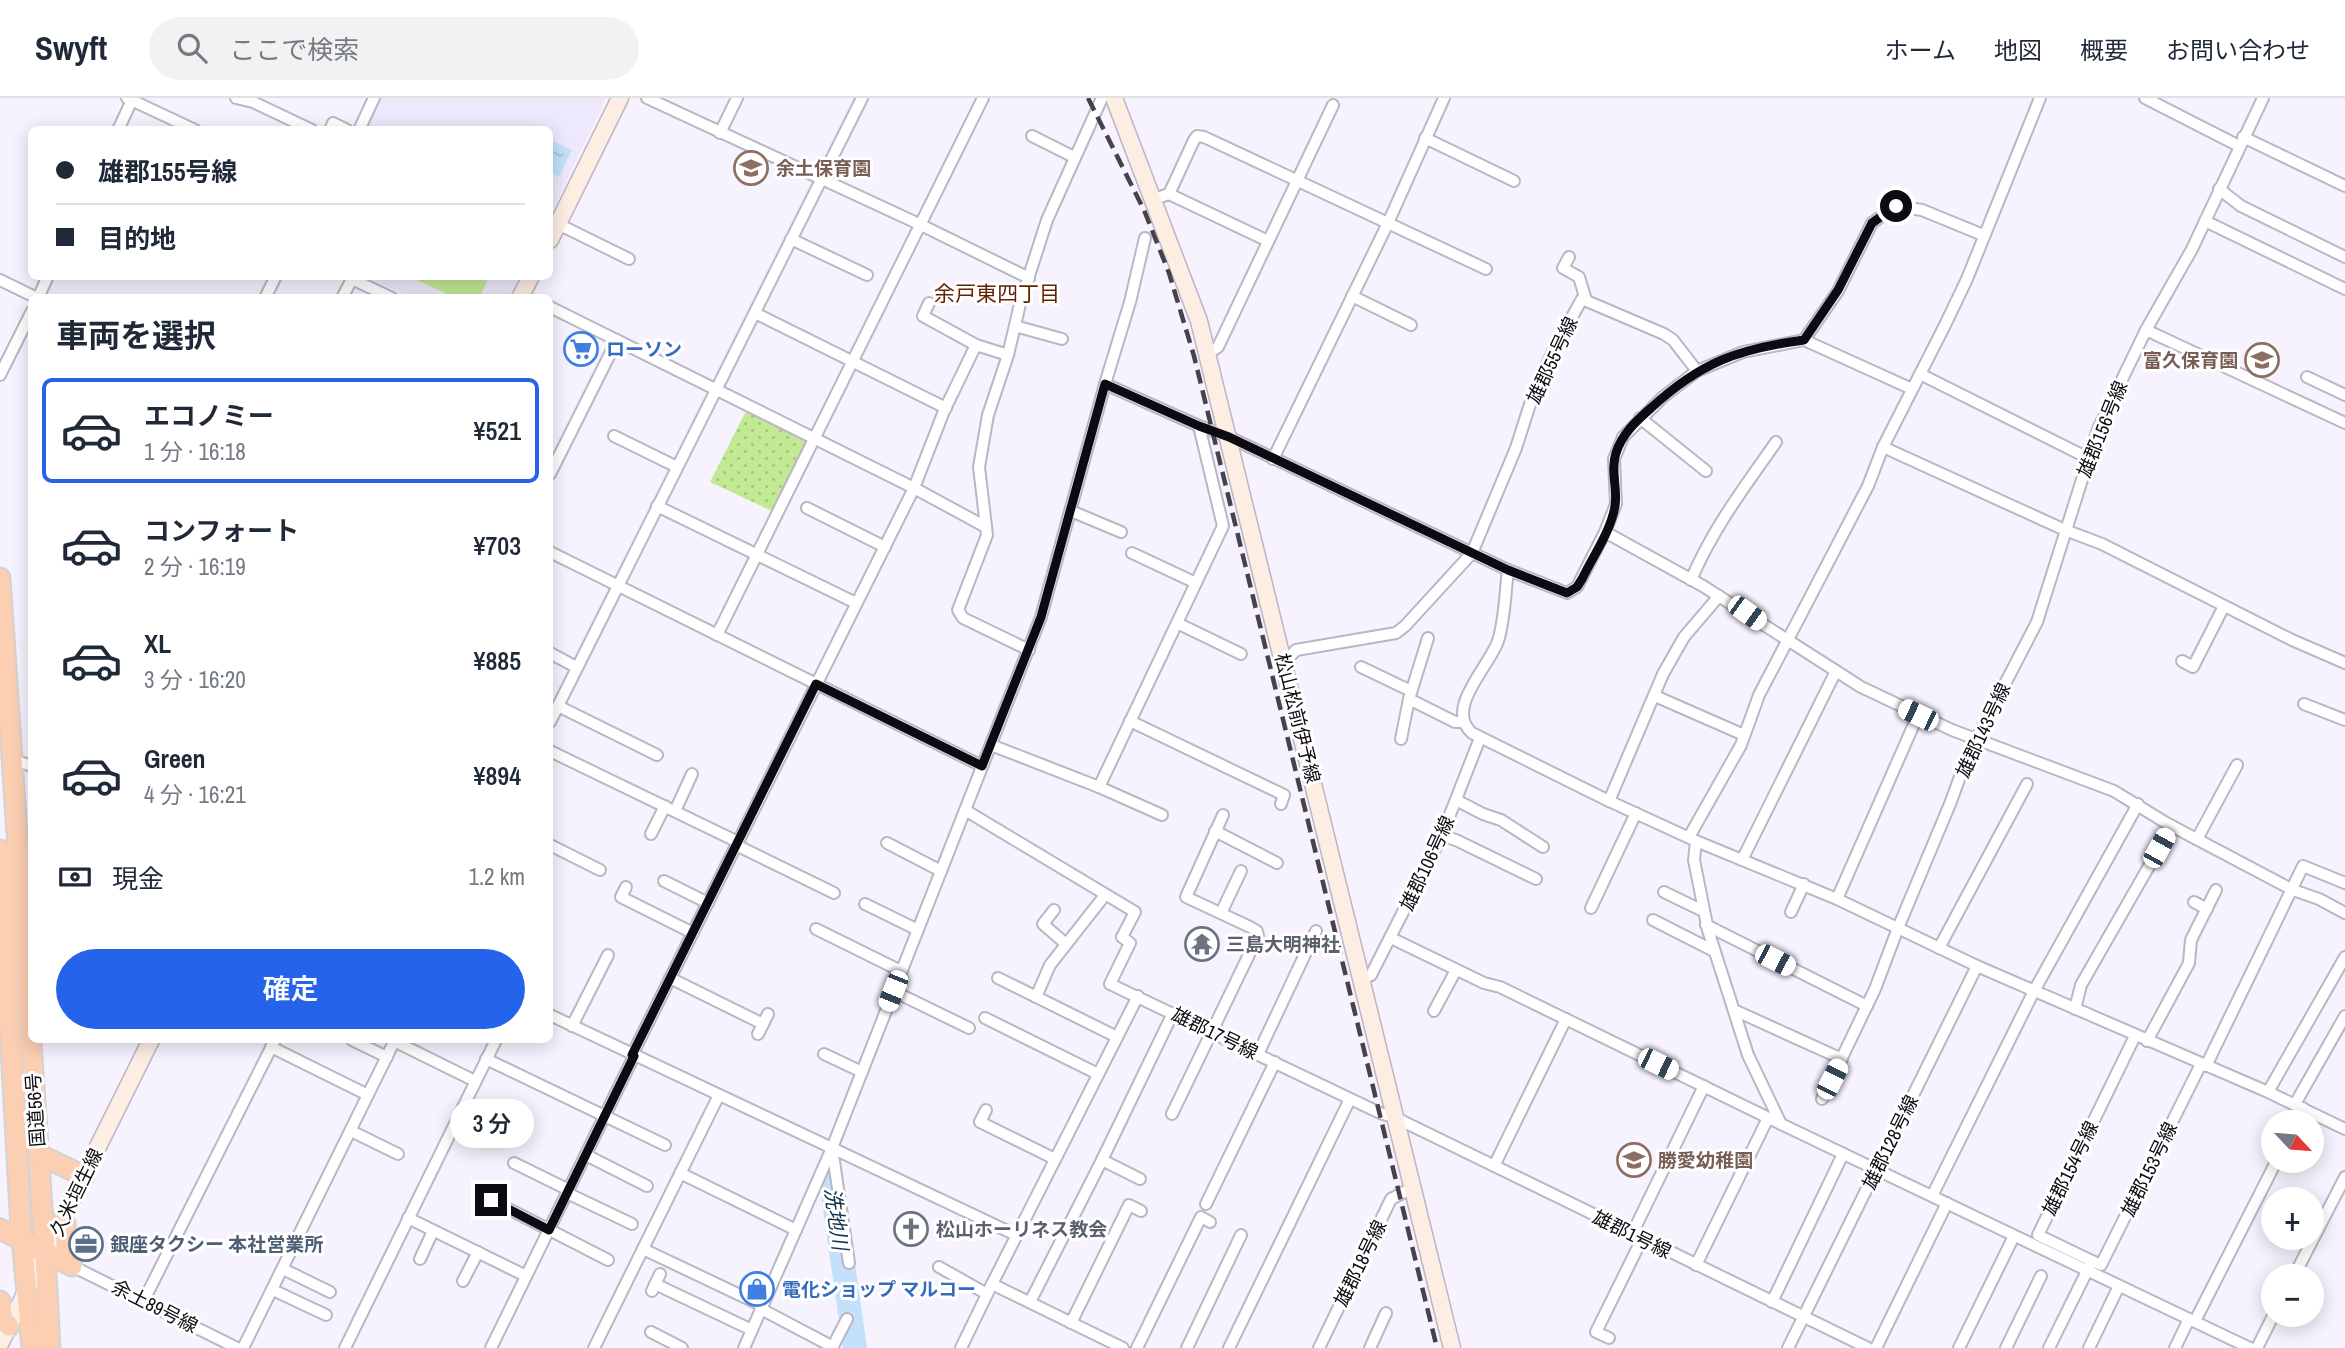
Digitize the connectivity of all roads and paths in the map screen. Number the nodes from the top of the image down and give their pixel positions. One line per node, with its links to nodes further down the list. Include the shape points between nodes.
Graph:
1 (236, 98): 18 (street)
2 (374, 98): 19 (street)
3 (620, 98): 33 (main road)
4 (647, 98): 20 (street)
5 (737, 98): 20 (street)
6 (862, 98): 25 (street)
7 (983, 98): 34 (street)
8 (1102, 98): 24 (street)
9 (1114, 98): 30 (main road, 松山松前伊予線)
10 (1444, 98): 22 (street)
11 (2040, 98): 36 (street)
12 (2145, 98): 23 (street)
13 (2263, 98): 23 (street, 雄郡156号線)
14 (131, 99): 16 (street); 17 (street)
15 (1332, 105): 26 (street)
16 (120, 126)
17 (187, 126)
18 (304, 126)
19 (361, 126)
20 (720, 133): 25 (street)
21 (1032, 136): 24 (street)
22 (1425, 138): 27 (street); 32 (street)
23 (2241, 141): 28 (street); 29 (street, 雄郡156号線)
24 (1074, 157): 45 (street)
25 (821, 179): 34 (street); 38 (street)
26 (1296, 180): 30 (street, via 1197,136); 32 (street); 39 (street)
27 (1514, 181)
28 (2345, 186)
29 (2219, 189): 31 (street, 雄郡156号線); 41 (street, via 2241,206)
30 (1161, 196): 39 (street); 64 (main road, 松山松前伊予線)
31 (2205, 221): 48 (street); 59 (street, 雄郡156号線)
32 (1388, 223): 43 (street); 51 (street)
33 (558, 224): 35 (main road); 42 (street)
34 (919, 224): 45 (street); 66 (street)
35 (553, 234)
36 (1983, 234): 62 (street, via 1923,210 1896,206 1872,223 1838,290); 68 (street, via 1967,279)
37 (1145, 238): 71 (street)
38 (791, 239): 44 (street); 55 (street)
39 (1268, 241): 64 (street, via 1218,347)
40 (1569, 257): 52 (street, via 1563,268 1579,277)
41 (2345, 257)
42 (629, 259)
43 (1486, 269)
44 (867, 275)
45 (1029, 278): 58 (street)
46 (0, 280): 49 (street)
47 (357, 280): 50 (street)
48 (2345, 289)
49 (30, 294)
50 (384, 294)
51 (1352, 296): 57 (street); 85 (street)
52 (1587, 300): 67 (street, 雄郡55号線, via 1664,334); 99 (street, 雄郡55号線, via 1582,299 1532,398)
53 (929, 303): 63 (street, via 923,316)
54 (553, 308): 61 (street)
55 (755, 313): 66 (street); 72 (street)
56 (28, 318): 69 (street)
57 (1411, 325)
58 (1015, 326): 60 (street); 65 (street)
59 (2146, 330): 77 (street); 84 (street, 雄郡156号線)
60 (1062, 339)
61 (617, 340): 72 (street); 87 (street)
62 (1804, 340): 67 (street, via 1743,352); 73 (street)
63 (975, 345): 65 (street); 75 (street)
64 (1208, 354): 80 (main road, 松山松前伊予線)
65 (1008, 355): 93 (street, via 980,452)
66 (851, 361): 75 (street); 81 (street)
67 (1697, 371): 76 (street)
68 (1920, 374): 73 (street); 84 (street)
69 (0, 375)
70 (2306, 377): 74 (street)
71 (1105, 384): 78 (street); 92 (street)
72 (717, 389): 81 (street); 86 (street)
73 (1912, 389): 83 (street)
74 (2345, 395)
75 (946, 408): 89 (street)
76 (1640, 418): 88 (street); 96 (street, via 1623,437 1614,460 1616,504)
77 (2345, 423)
78 (1199, 426): 80 (street); 105 (street, via 1223,526)
79 (614, 436): 86 (street)
80 (1229, 437): 85 (street); 118 (main road, 松山松前伊予線)
81 (813, 438): 89 (street); 101 (street)
82 (1776, 442): 104 (street, via 1730,506)
83 (1883, 447): 94 (street); 113 (street, via 1868,486)
84 (2088, 458): 94 (street, 雄郡156号線)
85 (1273, 459): 99 (street)
86 (677, 467): 90 (street)
87 (553, 468)
88 (1706, 471)
89 (914, 488): 93 (street); 97 (street)
90 (657, 506): 101 (street); 106 (street)
91 (807, 508): 97 (street)
92 (1071, 511): 95 (street); 114 (street)
93 (986, 527): 114 (street, via 984,546 958,614)
94 (2065, 530): 109 (street); 136 (street, 雄郡143号線, via 2037,622)
95 (1121, 532)
96 (1605, 532): 102 (street, via 1571,592); 104 (street)
97 (884, 547): 108 (street)
98 (1132, 553): 105 (street)
99 (1472, 553): 102 (street); 118 (street, 雄郡55号線, via 1396,633 1296,650)
100 (553, 554): 106 (street)
101 (756, 555): 108 (street); 111 (street)
102 (1508, 570): 132 (street, via 1499,638 1468,695)
103 (0, 579): 140 (highway, 国道56号)
104 (1691, 580): 107 (street)
105 (1195, 583): 110 (street)
106 (616, 585): 111 (street); 120 (street)
107 (1719, 596): 113 (street); 125 (street, via 1684,637)
108 (856, 603): 123 (street)
109 (2224, 606): 117 (street, via 2193,667); 119 (street)
110 (1177, 623): 115 (street); 131 (street)
111 (716, 635): 123 (street)
112 (1427, 638): 124 (street)
113 (1787, 641): 122 (street); 133 (street, via 1759,695)
114 (1029, 650): 137 (street)
115 (1241, 653)
116 (553, 655): 120 (street)
117 (2182, 662)
118 (1284, 663): 216 (main road, 松山松前伊予線)
119 (2345, 663)
120 (576, 667): 127 (street)
121 (1361, 667): 124 (street)
122 (1836, 671): 128 (street); 170 (street)
123 (816, 684): 143 (street); 162 (street)
124 (1410, 695): 132 (street); 135 (street)
125 (1655, 696): 133 (street); 148 (street)
126 (2304, 704): 130 (street)
127 (558, 705): 129 (street); 139 (street)
128 (1918, 715): 136 (street); 187 (street)
129 (553, 716)
130 (2345, 720)
131 (1130, 721): 146 (street); 149 (street, via 1284,795)
132 (1462, 722): 134 (street)
133 (1745, 735): 160 (street)
134 (1480, 738): 147 (street, 雄郡106号線); 148 (street)
135 (1401, 740)
136 (1976, 740): 150 (street); 200 (street, 雄郡143号線)
137 (991, 746): 143 (street); 146 (street)
138 (553, 752): 151 (street)
139 (657, 755)
140 (12, 760): 141 (street); 174 (highway, 国道56号)
141 (28, 765)
142 (2237, 765): 161 (street)
143 (982, 766): 152 (street)
144 (692, 774): 151 (street)
145 (2027, 784): 207 (street)
146 (1099, 788): 155 (street)
147 (1456, 800): 159 (street, 雄郡106号線); 166 (street)
148 (1609, 801): 153 (street)
149 (1281, 804)
150 (2138, 804): 156 (street); 219 (street)
151 (670, 809): 158 (street); 162 (street)
152 (965, 810): 175 (street); 186 (street)
153 (1636, 813): 160 (street); 191 (street)
154 (1223, 815): 157 (street)
155 (1161, 816)
156 (2172, 825): 161 (street); 223 (street, via 2081,985)
157 (1215, 831): 169 (street); 196 (street, via 1186,897)
158 (651, 834)
159 (1442, 835): 168 (street); 205 (street, 雄郡106号線)
160 (1692, 839): 170 (street); 194 (street)
161 (2197, 839): 183 (street)
162 (737, 843): 185 (street); 189 (street)
163 (887, 844): 175 (street)
164 (553, 846): 173 (street)
165 (1272, 846): 169 (street)
166 (1543, 846)
167 (0, 850): 174 (highway, 国道56号)
168 (1488, 856): 172 (street); 177 (street)
169 (1266, 858): 171 (street)
170 (1742, 860): 180 (street)
171 (1277, 863)
172 (1482, 867)
173 (600, 870)
174 (7, 871): 217 (highway, 国道56号); 253 (highway, 国道56号)
175 (941, 871): 202 (street)
176 (1241, 871): 196 (street)
177 (1536, 879)
178 (664, 880): 189 (street)
179 (2345, 883): 183 (street, via 2303,866)
180 (1804, 884): 187 (street); 195 (street)
181 (626, 887): 204 (street, via 621,897)
182 (2216, 890): 192 (street)
183 (2293, 890): 197 (street); 252 (street)
184 (1664, 892): 194 (street)
185 (834, 893)
186 (1105, 895): 206 (street); 220 (street, 雄郡17号線, via 1135,912 1122,937 1130,943 1110,984)
187 (1837, 899): 200 (street)
188 (2194, 902): 192 (street)
189 (708, 903): 204 (street)
190 (865, 904): 202 (street)
191 (1591, 908)
192 (2207, 909): 237 (street, via 2191,940 2189,963)
193 (1054, 910): 206 (street, via 1043,924)
194 (1703, 911): 199 (street)
195 (1791, 912)
196 (1221, 913): 234 (street, via 1250,926 1258,936)
197 (2345, 913)
198 (1653, 920): 208 (street)
199 (1706, 925): 208 (street); 222 (street)
200 (1898, 928): 207 (street); 222 (street, 雄郡143号線)
201 (816, 929): 213 (street)
202 (918, 930): 213 (street)
203 (1316, 931): 245 (street)
204 (692, 933): 214 (street)
205 (1391, 937): 212 (street); 216 (street, 雄郡106号線, via 1371,975)
206 (1066, 944): 221 (street, via 1050,965)
207 (1940, 948): 211 (street)
208 (1714, 951): 224 (street)
209 (608, 955): 232 (street)
210 (2345, 957): 258 (street)
211 (1977, 966): 219 (street); 284 (street, 雄郡128号線)
212 (1456, 970): 225 (street); 230 (street)
213 (901, 971): 218 (street)
214 (670, 978): 231 (street); 246 (street)
215 (998, 978): 221 (street)
216 (1362, 979): 268 (main road, 松山松前伊予線)
217 (28, 981)
218 (893, 991): 233 (street); 254 (street)
219 (2034, 991): 223 (street); 294 (street)
220 (1138, 996): 226 (street, 雄郡17号線); 236 (street)
221 (1036, 997): 236 (street)
222 (1867, 1006): 250 (street, 雄郡143号線)
223 (2075, 1009): 235 (street)
224 (1734, 1010): 250 (street); 270 (street, via 1748,1055)
225 (1434, 1011)
226 (1173, 1013): 234 (street, 雄郡17号線); 280 (street)
227 (553, 1016): 232 (street)
228 (2345, 1016): 263 (street)
229 (985, 1018): 255 (street)
230 (1566, 1019): 257 (street); 282 (street)
231 (763, 1024)
232 (572, 1026): 246 (street)
233 (969, 1028)
234 (1213, 1032): 245 (street, 雄郡17号線); 266 (street)
235 (2135, 1036): 237 (street); 322 (street, 雄郡154号線, via 2038,1235)
236 (1117, 1037): 255 (street)
237 (2147, 1041): 252 (street)
238 (32, 1043): 275 (highway, 国道56号)
239 (150, 1043): 287 (main road, 久米垣生線)
240 (273, 1043): 259 (street); 337 (street)
241 (358, 1043): 248 (street)
242 (394, 1043): 248 (street)
243 (401, 1043): 256 (street)
244 (494, 1043): 249 (street)
245 (1258, 1054): 251 (street, 雄郡17号線)
246 (633, 1055): 260 (street); 267 (street)
247 (824, 1055): 254 (street)
248 (387, 1057): 259 (street)
249 (486, 1059): 256 (street); 267 (street)
250 (1842, 1059): 262 (street, 雄郡143号線)
251 (1275, 1062): 261 (street, 雄郡17号線); 283 (street)
252 (2203, 1065): 258 (street); 322 (street, 雄郡153号線, via 2101,1265)
253 (6, 1070): 311 (highway, 国道56号)
254 (862, 1072): 274 (street)
255 (1098, 1074): 279 (street)
256 (475, 1081): 299 (street)
257 (1704, 1086): 269 (street); 309 (street)
258 (2268, 1092): 263 (street)
259 (368, 1095): 272 (street)
260 (719, 1095): 274 (street); 285 (street)
261 (1350, 1099): 268 (street, 雄郡17号線); 370 (street, via 1272,1274 1246,1327)
262 (1822, 1099)
263 (2299, 1106): 265 (street); 271 (street)
264 (986, 1110): 279 (street, via 980,1122)
265 (2298, 1110)
266 (1172, 1114)
267 (605, 1116): 273 (street); 278 (street)
268 (1396, 1118): 282 (street, 雄郡1号線); 292 (main road, 松山松前伊予線)
269 (1768, 1118): 270 (street); 321 (street)
270 (1781, 1124): 277 (street)
271 (2345, 1129)
272 (351, 1131): 276 (street); 325 (street)
273 (665, 1145)
274 (832, 1148): 305 (street); 307 (street); 318 (street)
275 (38, 1154): 287 (highway); 314 (highway, 国道56号)
276 (398, 1154)
277 (1843, 1154): 284 (street); 339 (street)
278 (586, 1155): 291 (street); 293 (street)
279 (1055, 1159): 307 (street)
280 (1102, 1160): 290 (street); 340 (street)
281 (514, 1163): 293 (street)
282 (1494, 1166): 309 (street, 雄郡1号線)
283 (1222, 1170): 288 (street); 297 (street)
284 (1876, 1170): 294 (street); 344 (street, 雄郡128号線)
285 (680, 1173): 305 (street); 312 (street)
286 (2270, 1173): 346 (street)
287 (84, 1176): 300 (main road, 久米垣生線)
288 (1234, 1176)
289 (2345, 1177): 319 (street)
290 (1140, 1179)
291 (647, 1186)
292 (1412, 1188): 371 (street, 雄郡18号線, via 1391,1199); 373 (main road, 松山松前伊予線)
293 (568, 1192): 302 (street); 304 (street)
294 (1931, 1196): 296 (street)
295 (491, 1200): 304 (street)
296 (1947, 1203): 310 (street); 376 (street)
297 (1206, 1204)
298 (1141, 1211): 347 (street, via 1129,1205)
299 (408, 1218): 306 (street); 361 (street)
300 (62, 1220): 314 (main road, 久米垣生線); 320 (highway)
301 (1210, 1222): 368 (street, via 1201,1217)
302 (632, 1224)
303 (0, 1229): 311 (highway)
304 (549, 1230): 316 (street); 326 (street)
305 (796, 1230): 341 (street)
306 (433, 1231): 313 (street); 315 (street)
307 (1016, 1235): 334 (street)
308 (1241, 1235): 317 (street)
309 (1637, 1236): 321 (street, 雄郡1号線); 333 (street)
310 (2014, 1236): 322 (street); 377 (street)
311 (23, 1241): 314 (highway); 332 (highway, 国道56号)
312 (643, 1249): 341 (street); 363 (street)
313 (478, 1252): 326 (street); 328 (street)
314 (46, 1253): 320 (highway); 332 (main road, 久米垣生線); 358 (highway, 国道56号)
315 (419, 1259)
316 (608, 1260)
317 (1228, 1261): 324 (street); 369 (street)
318 (849, 1263)
319 (2300, 1264)
320 (70, 1265): 337 (street, 余土89号線)
321 (1696, 1265): 339 (street, 雄郡1号線)
322 (2090, 1266): 331 (street); 379 (street)
323 (939, 1267): 334 (street)
324 (1240, 1267)
325 (283, 1269): 335 (street); 336 (street)
326 (526, 1276): 362 (street)
327 (2041, 1276): 378 (street)
328 (463, 1281)
329 (1606, 1281): 333 (street)
330 (656, 1283): 350 (street)
331 (2119, 1286): 346 (street); 380 (street)
332 (28, 1287): 348 (main road, 久米垣生線); 357 (highway, 国道56号)
333 (1618, 1287): 352 (street, via 1596,1332)
334 (990, 1289): 340 (street); 366 (street)
335 (273, 1290): 343 (street); 360 (street)
336 (330, 1292)
337 (144, 1300): 359 (street, 余土89号線)
338 (0, 1301): 348 (highway, via 3,1320)
339 (1772, 1302): 344 (street, 雄郡1号線)
340 (1030, 1303): 347 (street)
341 (762, 1308): 350 (street); 356 (street)
342 (1386, 1313): 372 (street)
343 (326, 1315)
344 (1803, 1317): 354 (street, 雄郡1号線); 374 (street, 雄郡128号線)
345 (846, 1319): 356 (street)
346 (2192, 1320): 381 (street); 382 (street)
347 (1071, 1323): 353 (street)
348 (9, 1326): 355 (main road, 久米垣生線)
349 (2268, 1327): 383 (street)
350 (752, 1330): 365 (street)
351 (651, 1332): 364 (street)
352 (1609, 1338)
353 (1100, 1343): 367 (street)
354 (1843, 1343): 375 (street, 雄郡1号線)
355 (0, 1344)
356 (832, 1347)
357 (32, 1348)
358 (50, 1348)
359 (237, 1348)
360 (243, 1348)
361 (345, 1348)
362 (491, 1348)
363 (594, 1348)
364 (682, 1348)
365 (744, 1348)
366 (961, 1348)
367 (1123, 1348)
368 (1137, 1348)
369 (1186, 1348)
370 (1230, 1348)
371 (1319, 1348)
372 (1370, 1348)
373 (1452, 1348)
374 (1788, 1348)
375 (1868, 1348)
376 (1876, 1348)
377 (1959, 1348)
378 (2006, 1348)
379 (2049, 1348)
380 (2089, 1348)
381 (2175, 1348)
382 (2250, 1348)
383 (2257, 1348)

